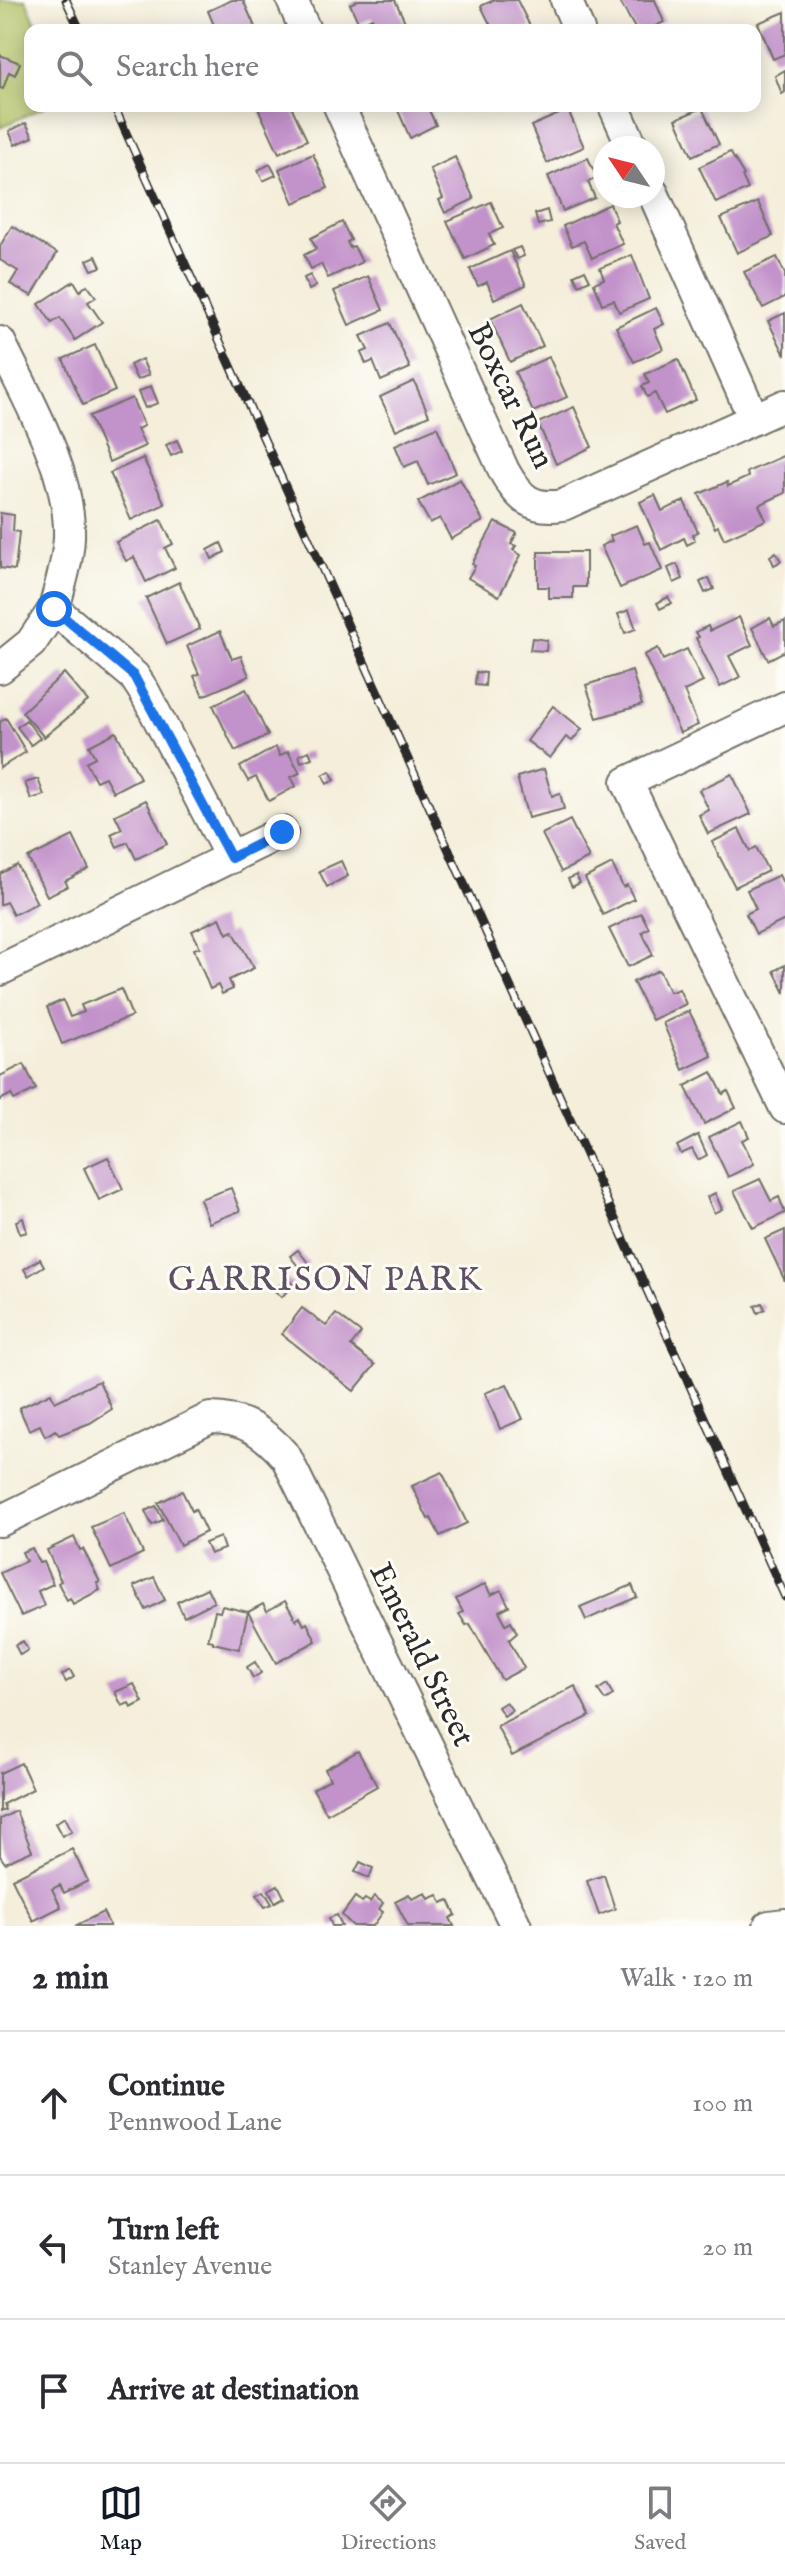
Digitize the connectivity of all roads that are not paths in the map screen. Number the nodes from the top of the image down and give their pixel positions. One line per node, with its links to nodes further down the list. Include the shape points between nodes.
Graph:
1 (292, 0): 3 (street)
2 (566, 0): 4 (street)
3 (302, 24)
4 (576, 24)
5 (342, 112): 11 (street, Boxcar Run, via 504,471 526,500 537,506 563,505)
6 (617, 112): 7 (street)
7 (628, 136)
8 (660, 208): 11 (street)
9 (0, 342): 12 (street, via 56,462 65,494 68,548)
10 (785, 405): 11 (street, Boxcar Run)
11 (754, 419)
12 (54, 609): 13 (street, via 31,643); 16 (street, via 134,676)
13 (0, 668)
14 (785, 707): 18 (street, via 627,782)
15 (282, 832): 16 (street)
16 (231, 858): 17 (street)
17 (0, 970)
18 (785, 1108)
19 (0, 1521): 21 (street, Emerald Street, via 210,1418 251,1426 273,1441 286,1457)
20 (785, 1924): 22 (street)
21 (516, 1926)
22 (769, 1926)

